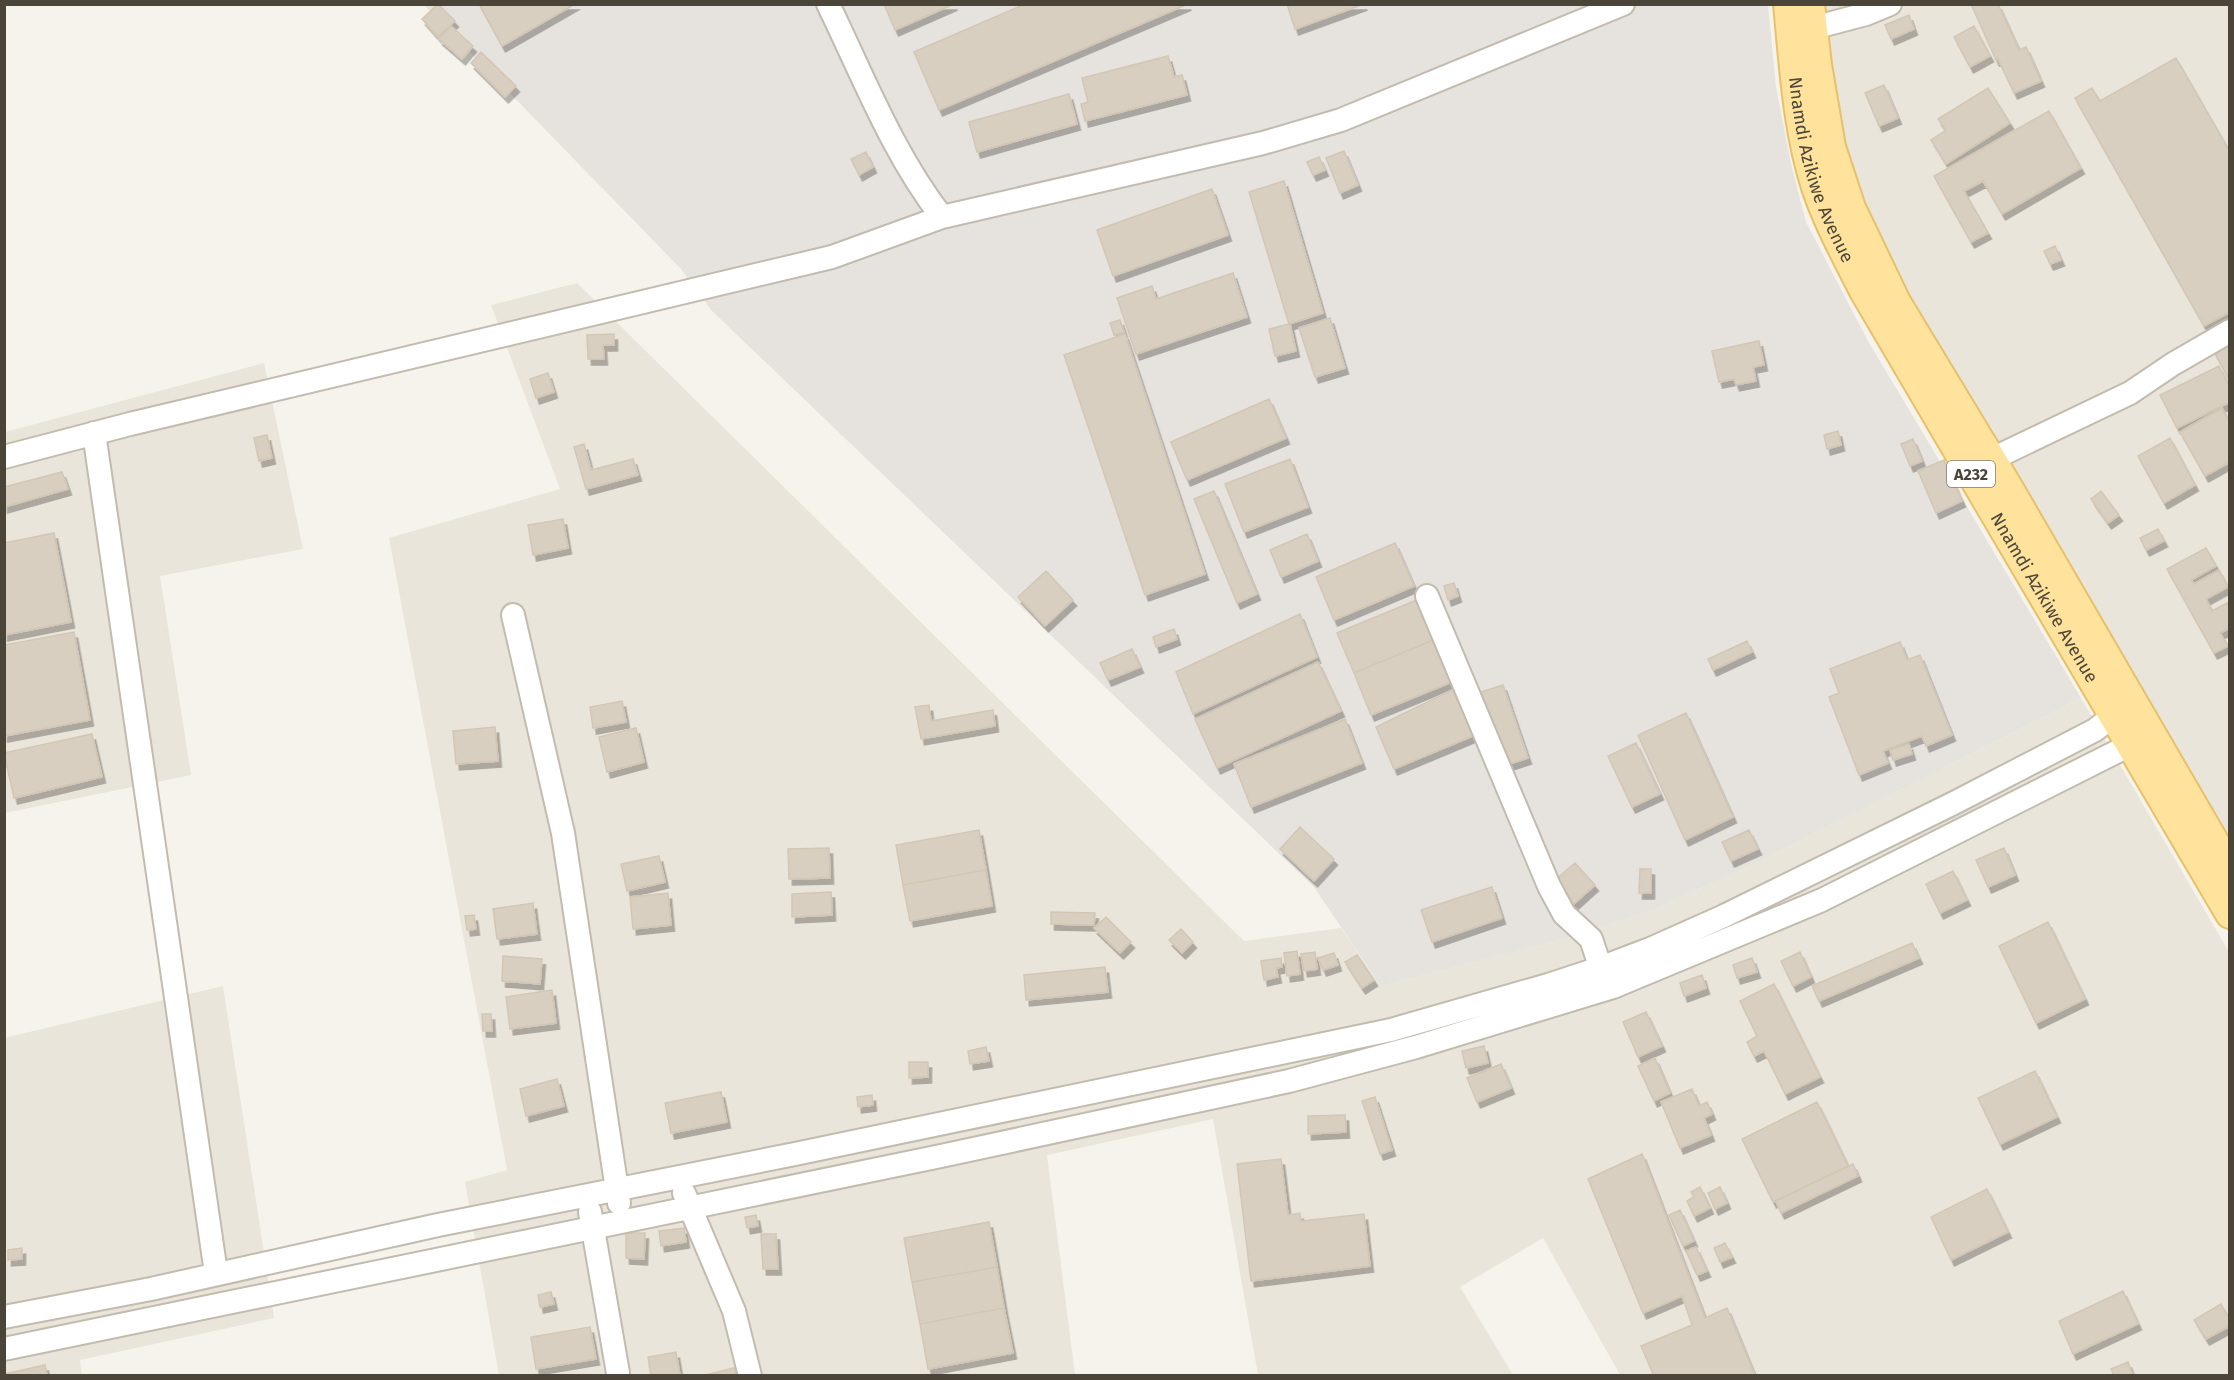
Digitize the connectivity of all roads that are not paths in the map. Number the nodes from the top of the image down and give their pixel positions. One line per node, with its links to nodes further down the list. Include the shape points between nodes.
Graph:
1 (828, 4): 6 (street, via 894,141 923,192)
2 (1623, 4): 6 (street, via 1341,120 1263,143)
3 (1788, 4): 13 (main road, Nnamdi Azikiwe Avenue / A232, via 1805,145 1816,187 1843,251)
4 (1890, 4): 5 (street, via 1866,14)
5 (1812, 16): 10 (main road, Nnamdi Azikiwe Avenue / A232, via 1831,147 1851,208 1896,302)
6 (942, 216): 8 (street, via 832,257)
7 (2229, 331): 10 (street, via 2130,393)
8 (94, 434): 9 (street); 24 (street)
9 (4, 457)
10 (1990, 460): 15 (main road, Nnamdi Azikiwe Avenue / A232)
11 (1427, 596): 17 (street, via 1550,886 1564,914 1591,939)
12 (513, 615): 19 (street, via 563,833)
13 (2113, 716): 14 (main road, Nnamdi Azikiwe Avenue / A232); 17 (street, via 2095,730 1944,808)
14 (2130, 745): 16 (main road, Nnamdi Azikiwe Avenue / A232); 17 (street, via 1822,900)
15 (2229, 869)
16 (2229, 914)
17 (1604, 978): 18 (street, via 1391,1030); 21 (street, via 1416,1047 1289,1081)
18 (679, 1177): 19 (street); 21 (street)
19 (618, 1189): 20 (street); 22 (street)
20 (587, 1196): 23 (street); 24 (street)
21 (688, 1207): 22 (street); 28 (street, via 734,1311)
22 (622, 1221): 23 (street)
23 (592, 1227): 26 (street); 27 (street)
24 (216, 1273): 25 (street)
25 (4, 1317)
26 (4, 1349)
27 (618, 1373)
28 (750, 1376)

